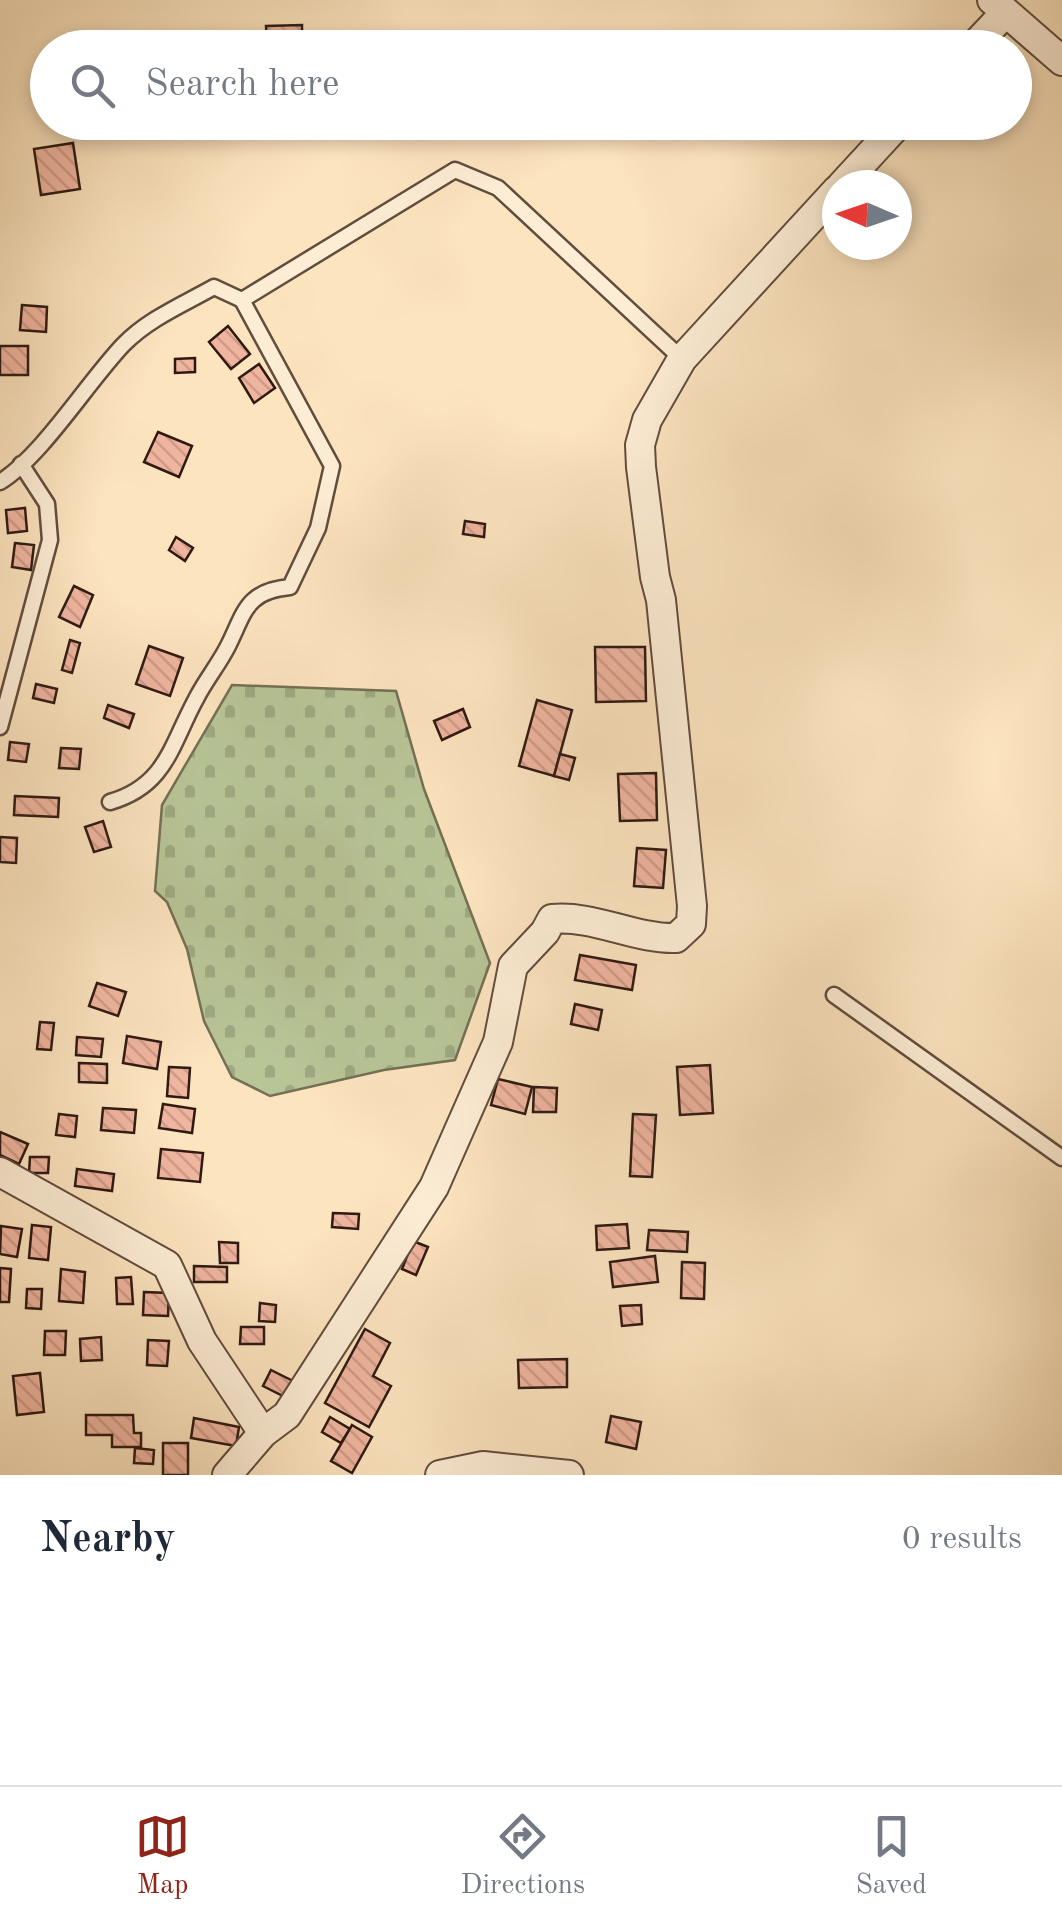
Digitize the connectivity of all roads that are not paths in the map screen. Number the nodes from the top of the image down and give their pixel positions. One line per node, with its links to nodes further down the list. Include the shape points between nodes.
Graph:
1 (999, 6): 2 (street); 3 (street)
2 (984, 30)
3 (1026, 30)
4 (1032, 35): 5 (street)
5 (1062, 61)
6 (884, 140): 7 (street)
7 (856, 170)
8 (822, 207): 10 (street)
9 (242, 300): 10 (lane, via 455,170 498,188); 11 (lane, via 214,287 126,342); 14 (lane, via 332,466 318,528 290,588 269,589 244,608 160,772 133,796)
10 (682, 358): 18 (street, via 640,445 691,924 676,938 660,938 570,917 552,919 514,966 498,1042 434,1187 288,1416)
11 (21, 464): 12 (lane); 13 (lane, via 47,504 50,540)
12 (0, 482)
13 (0, 727)
14 (110, 802)
15 (834, 994): 16 (lane)
16 (1062, 1158)
17 (0, 1172): 18 (street, via 167,1264 202,1340)
18 (263, 1433): 19 (street)
19 (227, 1475)
20 (440, 1475): 21 (street, via 483,1466)
21 (568, 1475)

